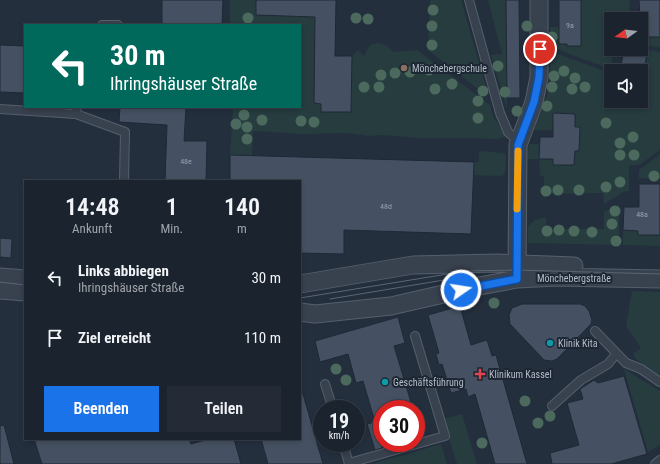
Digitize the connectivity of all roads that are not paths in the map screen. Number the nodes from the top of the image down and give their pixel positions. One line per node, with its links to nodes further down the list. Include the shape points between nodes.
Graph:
1 (469, 0): 5 (lane, via 500,113 508,132)
2 (539, 0): 5 (street, via 539,77 534,102)
3 (0, 109): 4 (lane)
4 (77, 110): 6 (lane, via 125,132)
5 (520, 143): 8 (street, via 517,183)
6 (124, 180)
7 (660, 269): 8 (street, Mönchebergstraße)
8 (517, 272): 11 (street, Mönchebergstraße, via 556,277); 12 (street, Mönchebergstraße, via 497,263 413,265); 15 (street, Mönchebergstraße, via 474,286 391,306 315,314)
9 (0, 277): 10 (street)
10 (24, 279)
11 (660, 279)
12 (301, 284)
13 (0, 290): 14 (street)
14 (24, 292)
15 (301, 312)
16 (595, 331): 18 (lane)
17 (415, 336): 25 (lane, via 445,436)
18 (616, 354): 19 (lane, via 626,363 641,369); 22 (lane, via 608,364 580,380)
19 (660, 382)
20 (325, 384): 21 (lane)
21 (330, 400)
22 (552, 406)
23 (346, 452): 25 (lane)
24 (660, 460): 26 (lane)
25 (349, 464)
26 (655, 464)

